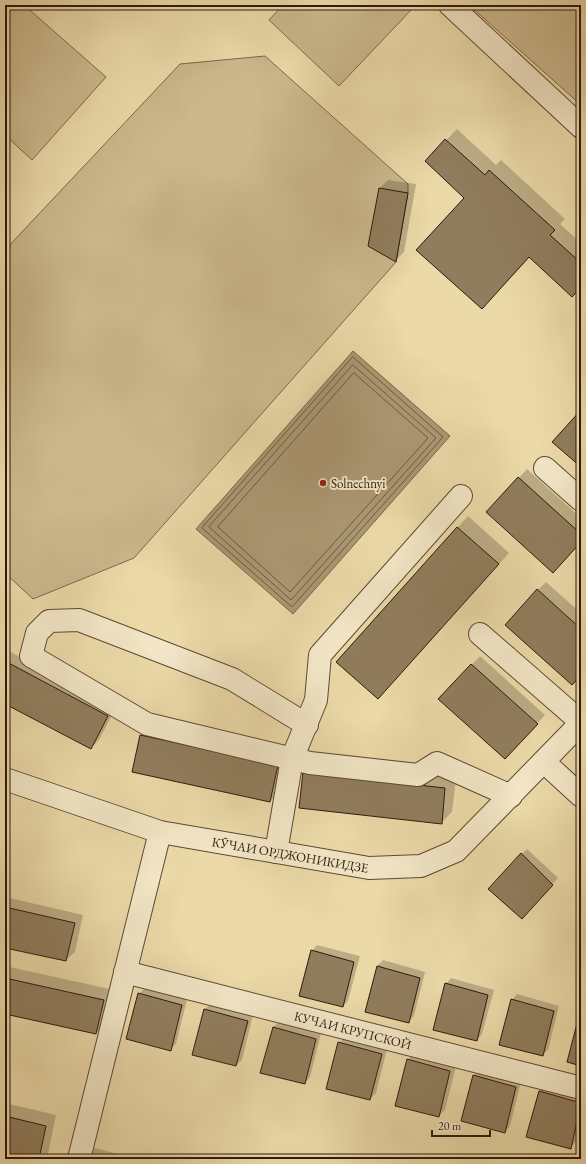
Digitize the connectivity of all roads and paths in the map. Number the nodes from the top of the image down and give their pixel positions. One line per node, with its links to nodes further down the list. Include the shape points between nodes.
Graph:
1 (450, 5): 2 (street)
2 (581, 127)
3 (544, 468): 5 (street)
4 (461, 496): 8 (street, via 320,655 316,700)
5 (581, 500)
6 (480, 634): 7 (street)
7 (581, 723): 10 (street, КӮЧАИ ОРДЖОНИКИДЗЕ)
8 (307, 725): 9 (street); 9 (street, via 232,679 79,620 49,621 37,633 31,656 147,724)
9 (292, 759): 12 (street, via 418,775 437,763); 15 (street)
10 (544, 762): 12 (street, КӮЧАИ ОРДЖОНИКИДЗЕ); 13 (street)
11 (5, 779): 14 (street, КӮЧАИ ОРДЖОНИКИДЗЕ)
12 (511, 796): 15 (street, КӮЧАИ ОРДЖОНИКИДЗЕ, via 456,851 421,866 369,868)
13 (581, 796)
14 (160, 832): 15 (street, КӮЧАИ ОРДЖОНИКИДЗЕ); 16 (street)
15 (276, 852)
16 (125, 972): 17 (street, КУЧАИ КРУПСКОЙ); 18 (street)
17 (581, 1088)
18 (79, 1159)

